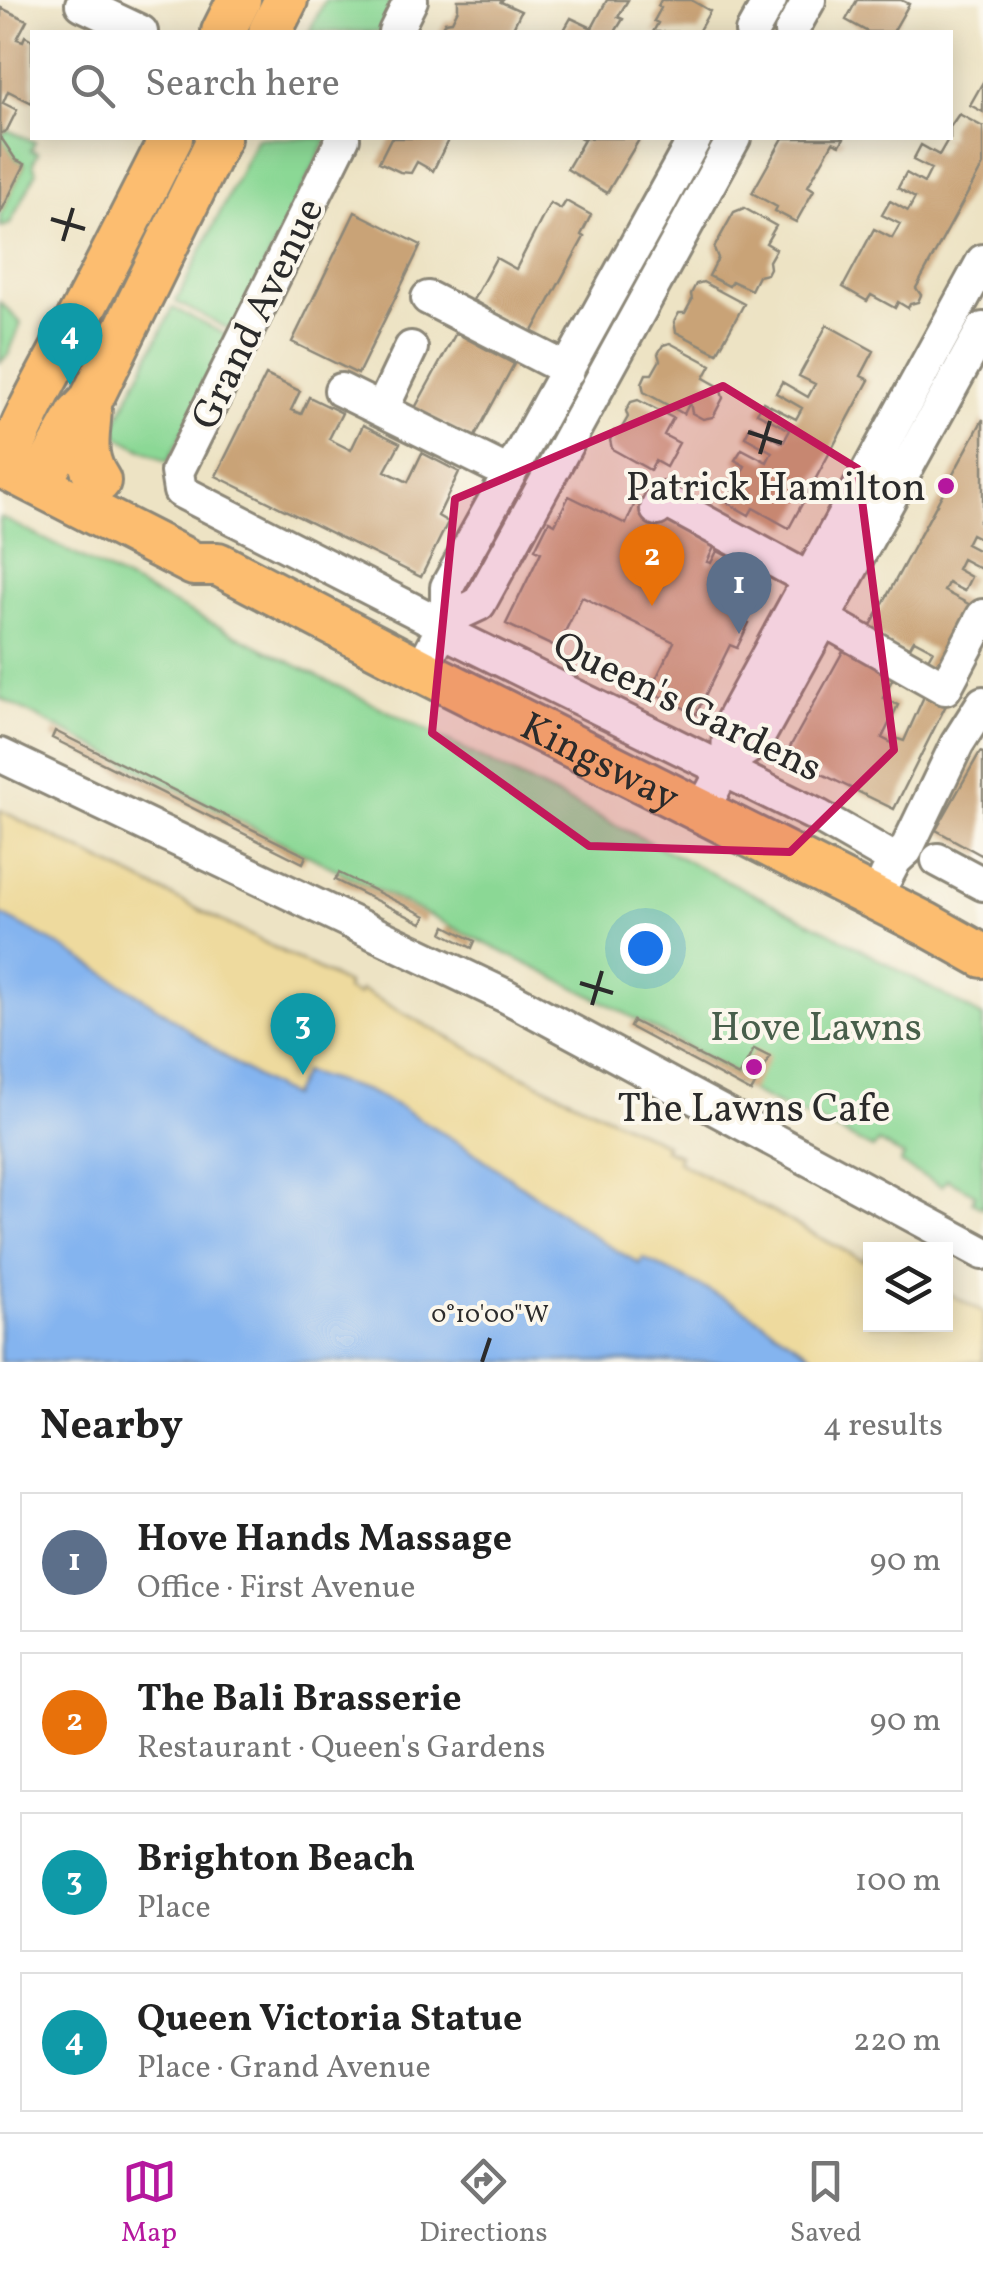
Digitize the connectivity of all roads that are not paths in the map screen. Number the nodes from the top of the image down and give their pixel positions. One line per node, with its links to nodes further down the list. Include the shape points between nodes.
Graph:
1 (239, 0): 8 (main road)
2 (286, 0): 9 (main road)
3 (411, 0): 10 (street)
4 (770, 0): 11 (street)
5 (809, 0): 12 (street)
6 (82, 4): 7 (street)
7 (137, 20)
8 (223, 30)
9 (271, 30)
10 (396, 30)
11 (753, 30)
12 (792, 30)
13 (170, 140): 19 (main road)
14 (218, 140): 21 (main road)
15 (342, 140): 33 (street, Grand Avenue, via 178,472)
16 (694, 140): 24 (street)
17 (733, 140): 29 (street)
18 (983, 261): 36 (street)
19 (99, 280): 21 (main road); 30 (main road)
20 (428, 298): 24 (street)
21 (140, 300): 26 (main road)
22 (983, 329): 36 (street)
23 (410, 348): 27 (street)
24 (568, 370): 28 (street)
25 (341, 390): 27 (street)
26 (90, 402): 30 (main road); 32 (main road, via 86,457)
27 (382, 409): 31 (street)
28 (527, 440): 29 (street); 31 (street)
29 (558, 457): 38 (street, via 479,604)
30 (19, 458): 32 (main road, Kingsway); 35 (main road, Kingsway, via 194,564)
31 (509, 473): 38 (street, via 447,587)
32 (99, 481): 35 (main road, Kingsway, via 207,539)
33 (180, 491): 38 (street, Queen's Gardens)
34 (657, 508): 36 (street, via 662,499)
35 (218, 564): 39 (main road, Kingsway)
36 (823, 597): 37 (street, via 945,688); 42 (street, via 729,728)
37 (983, 616)
38 (444, 625): 39 (street); 42 (street, Queen's Gardens)
39 (421, 670): 43 (main road, Kingsway)
40 (983, 703): 44 (street, via 906,850)
41 (0, 755): 49 (street, via 506,996)
42 (726, 765): 43 (street); 44 (street, Queen's Gardens)
43 (702, 810): 47 (main road, Kingsway)
44 (894, 860): 47 (street)
45 (938, 860): 46 (street)
46 (983, 884)
47 (876, 898): 48 (main road, Kingsway)
48 (983, 956)
49 (983, 1253)

